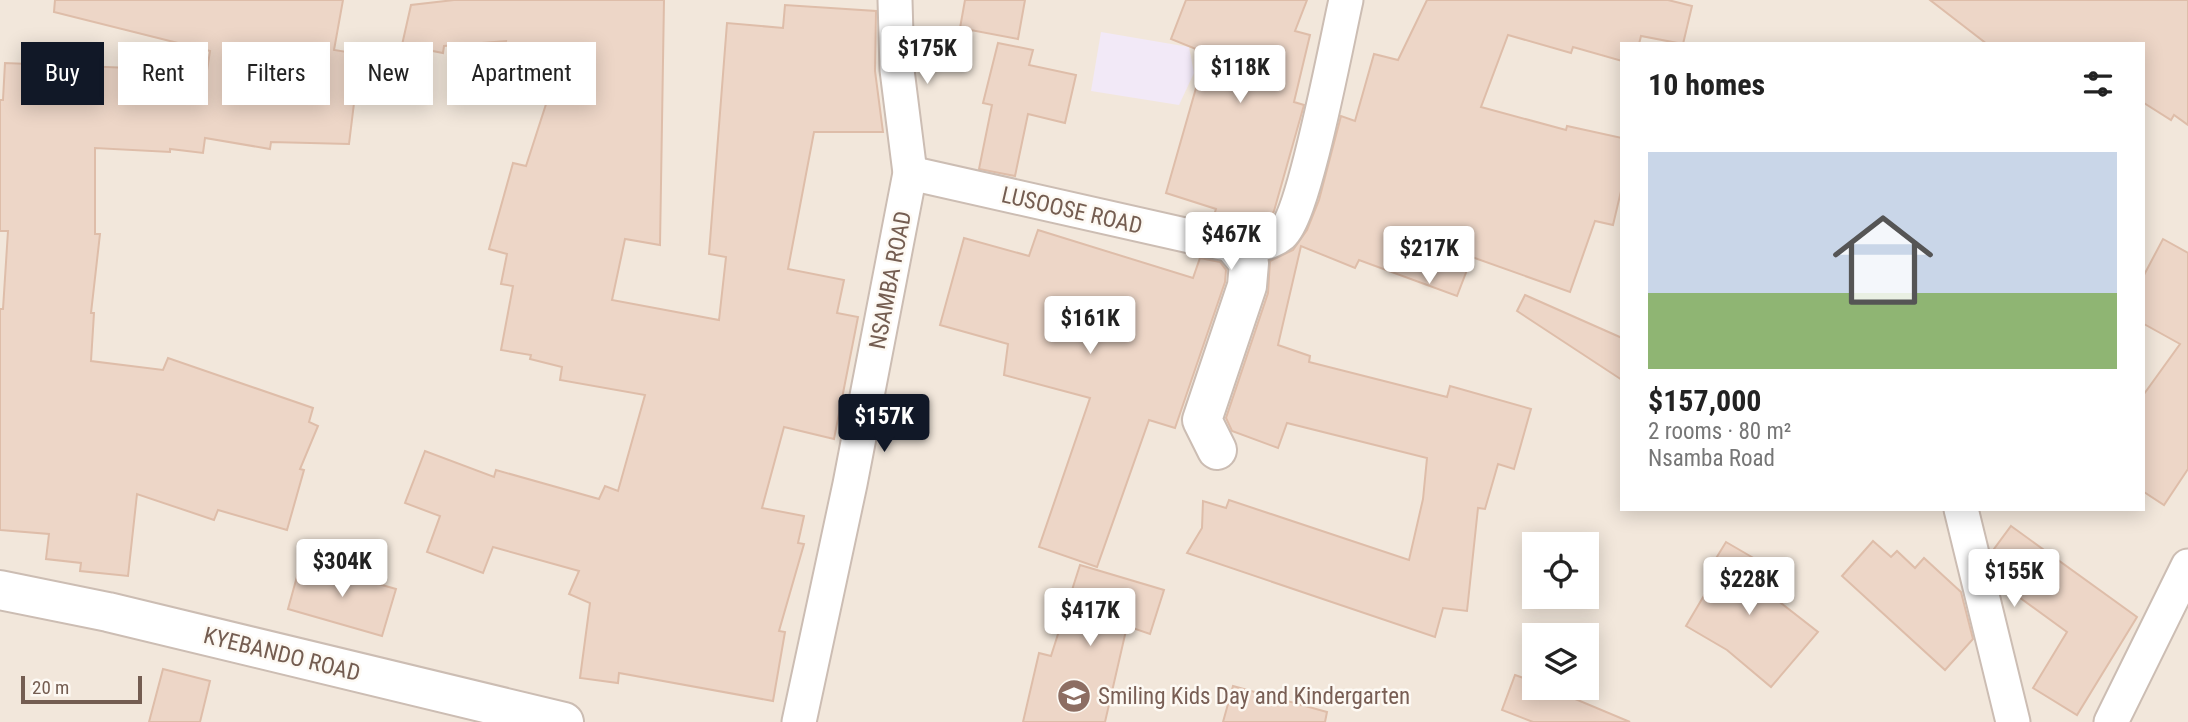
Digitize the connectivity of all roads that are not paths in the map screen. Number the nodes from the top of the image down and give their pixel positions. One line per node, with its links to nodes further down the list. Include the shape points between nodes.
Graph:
1 (895, 0): 3 (street, NSAMBA ROAD, via 897,70)
2 (1346, 0): 4 (street, LUSOOSE ROAD, via 1300,202 1284,233 1265,244)
3 (911, 173): 4 (street, LUSOOSE ROAD); 10 (street, NSAMBA ROAD)
4 (1234, 245): 5 (street, via 1249,263 1247,286 1202,420)
5 (1217, 450)
6 (1961, 511): 11 (street)
7 (2188, 566): 12 (street)
8 (0, 590): 9 (street, KYEBANDO ROAD)
9 (564, 722)
10 (799, 722)
11 (2013, 722)
12 (2111, 722)

